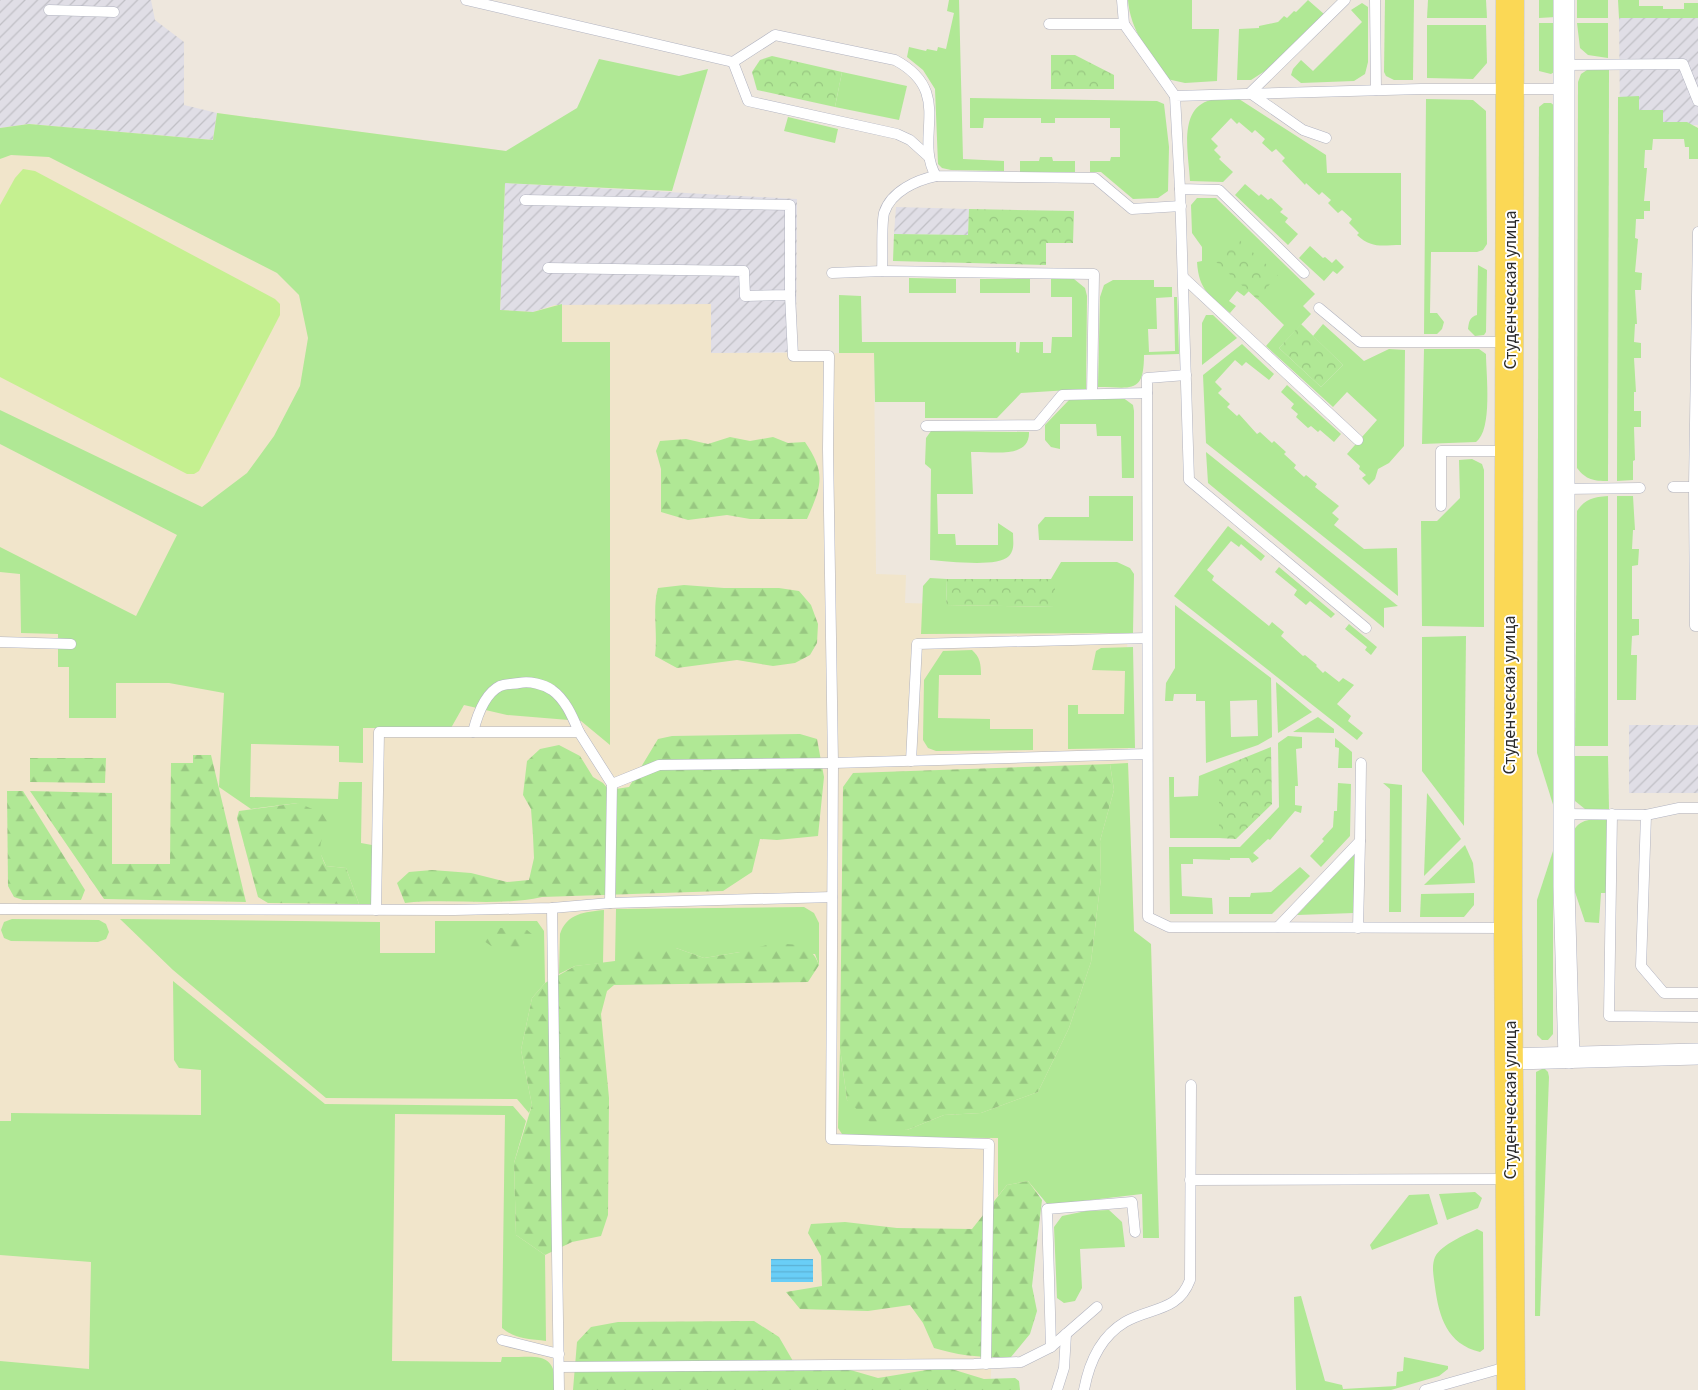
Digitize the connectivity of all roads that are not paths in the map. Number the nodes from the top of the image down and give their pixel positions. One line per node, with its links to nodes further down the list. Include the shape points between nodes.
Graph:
1 (466, 0): 11 (lane)
2 (1122, 0): 10 (lane)
3 (1346, 0): 16 (lane)
4 (1375, 0): 14 (lane)
5 (1510, 0): 15 (main road, Студенческая улица)
6 (1564, 0): 12 (street)
7 (49, 10): 8 (lane)
8 (114, 12)
9 (1049, 24): 10 (lane)
10 (1124, 24): 17 (lane)
11 (733, 62): 20 (lane, via 748,101 897,134 910,140); 20 (lane, via 775,35 895,60 909,67 921,81 928,97)
12 (1564, 65): 13 (street); 18 (lane, via 1683,64)
13 (1564, 89): 15 (lane); 44 (street)
14 (1376, 90): 15 (lane); 16 (lane)
15 (1510, 90): 33 (main road, Студенческая улица)
16 (1250, 92): 17 (lane); 19 (lane, via 1303,130)
17 (1175, 96): 22 (lane)
18 (1698, 101)
19 (1326, 138)
20 (930, 157): 21 (lane)
21 (936, 176): 24 (lane, via 1095,178 1132,209); 27 (lane, via 918,180 895,196 884,212)
22 (1180, 189): 24 (lane); 28 (lane, via 1219,190)
23 (525, 200): 31 (lane, via 790,205)
24 (1181, 206): 30 (lane)
25 (1698, 232): 38 (lane)
26 (548, 268): 31 (lane, via 744,271 745,296)
27 (882, 271): 29 (lane); 36 (lane, via 1094,274)
28 (1304, 273)
29 (832, 274)
30 (1184, 278): 34 (lane); 39 (lane)
31 (790, 295): 55 (lane, via 793,356 829,356)
32 (1319, 308): 33 (lane, via 1360,342)
33 (1510, 342): 40 (main road, Студенческая улица)
34 (1186, 375): 35 (lane, via 1147,378); 47 (lane, via 1190,480)
35 (1147, 393): 36 (lane); 48 (lane)
36 (1092, 394): 37 (lane, via 1062,395 1037,425)
37 (926, 426)
38 (1696, 430): 42 (lane)
39 (1358, 440)
40 (1509, 451): 45 (lane, via 1441,451); 70 (main road, Студенческая улица)
41 (1673, 487): 42 (lane)
42 (1694, 487): 46 (lane, via 1695,626)
43 (1640, 488): 44 (lane)
44 (1564, 489): 59 (street)
45 (1441, 506)
46 (1698, 626)
47 (1366, 628)
48 (1147, 638): 53 (lane); 54 (lane, via 917,644)
49 (0, 642): 50 (lane)
50 (71, 644)
51 (473, 732): 52 (lane); 52 (lane, via 478,714 489,695 500,686 522,682 538,684 553,691 569,710); 67 (lane, via 379,732)
52 (579, 732): 57 (lane)
53 (1146, 754): 54 (lane); 68 (lane, via 1148,917 1169,927)
54 (912, 761): 55 (lane)
55 (833, 763): 57 (lane, via 659,765); 63 (lane)
56 (1362, 763): 62 (lane)
57 (612, 784): 64 (lane)
58 (1698, 808): 61 (lane, via 1679,808)
59 (1565, 814): 60 (lane); 74 (street)
60 (1612, 814): 61 (lane); 72 (lane, via 1609,1016)
61 (1646, 815): 71 (lane, via 1640,966 1664,993)
62 (1360, 841): 68 (lane); 69 (lane)
63 (832, 897): 64 (lane); 85 (lane, via 831,1139 989,1144)
64 (610, 903): 65 (lane)
65 (552, 908): 67 (lane); 84 (lane)
66 (0, 909): 67 (lane)
67 (376, 910)
68 (1278, 927): 69 (lane)
69 (1358, 928): 70 (lane)
70 (1508, 928): 75 (main road, Студенческая улица)
71 (1698, 993)
72 (1698, 1017)
73 (1698, 1054): 74 (street)
74 (1569, 1058): 75 (street)
75 (1510, 1059): 77 (main road, Студенческая улица)
76 (1191, 1085): 78 (lane)
77 (1510, 1179): 78 (lane); 87 (main road, Студенческая улица)
78 (1190, 1180): 90 (lane, via 1190,1280 1186,1291 1178,1300 1125,1322 1110,1334 1090,1363)
79 (1134, 1232): 83 (lane, via 1132,1202 1047,1209)
80 (1097, 1307): 81 (lane)
81 (1066, 1334): 83 (lane); 89 (lane, via 1064,1368)
82 (502, 1340): 84 (lane)
83 (1051, 1347): 85 (lane, via 1021,1362)
84 (559, 1354): 86 (lane)
85 (986, 1364): 86 (lane)
86 (559, 1367): 88 (lane)
87 (1511, 1378): 91 (lane)
88 (559, 1390)
89 (1057, 1390)
90 (1084, 1390)
91 (1425, 1390)

